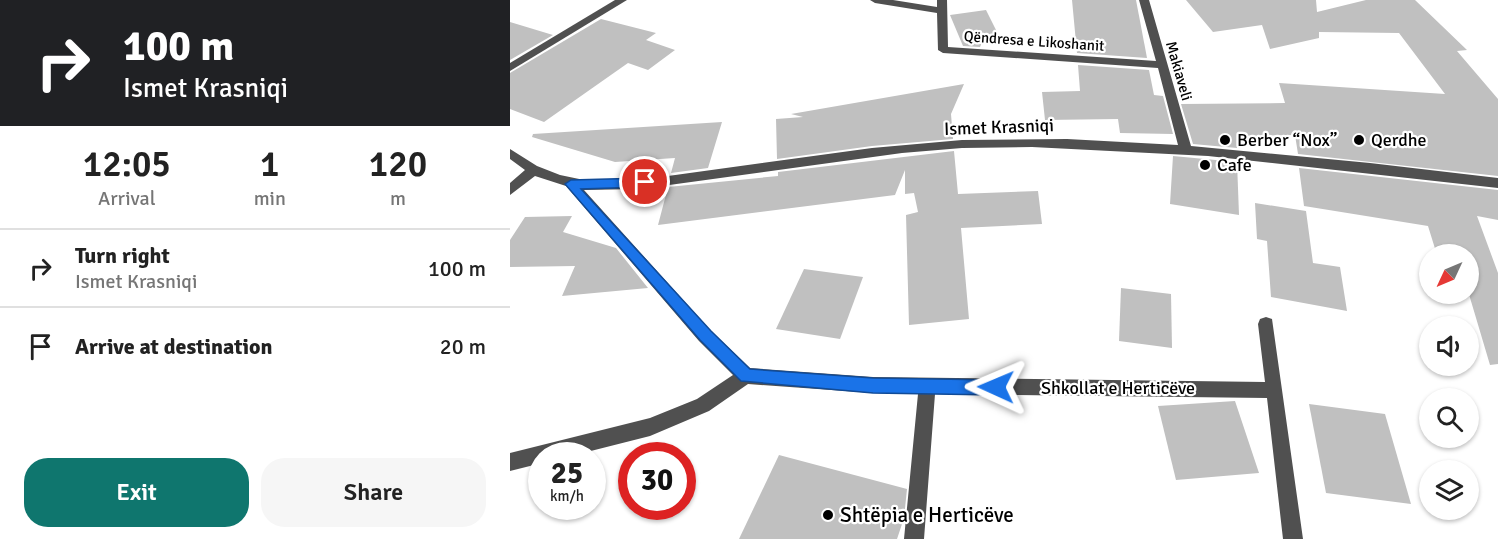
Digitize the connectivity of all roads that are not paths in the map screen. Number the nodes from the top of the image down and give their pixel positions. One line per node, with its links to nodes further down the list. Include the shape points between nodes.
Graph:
1 (622, 0): 6 (street)
2 (875, 0): 4 (street, Qëndresa e Likoshanit)
3 (1144, 0): 5 (street, Makiaveli)
4 (942, 5): 5 (street, Qëndresa e Likoshanit, via 943,50)
5 (1161, 65): 7 (street, Makiaveli)
6 (510, 68)
7 (1186, 150): 10 (street, Ismet Krasniqi); 11 (street, Ismet Krasniqi, via 1108,143 962,144 662,181)
8 (510, 153): 9 (street, Ismet Krasniqi)
9 (534, 170): 11 (street, Ismet Krasniqi, via 551,180); 12 (street)
10 (1498, 183)
11 (571, 184): 14 (street, via 705,336)
12 (510, 190)
13 (1266, 324): 16 (street)
14 (746, 376): 15 (street, Shkollat e Herticëve); 17 (street, via 703,405 650,427)
15 (927, 386): 16 (street, Shkollat e Herticëve); 18 (street)
16 (1275, 390): 19 (street)
17 (510, 462)
18 (914, 539)
19 (1293, 539)

